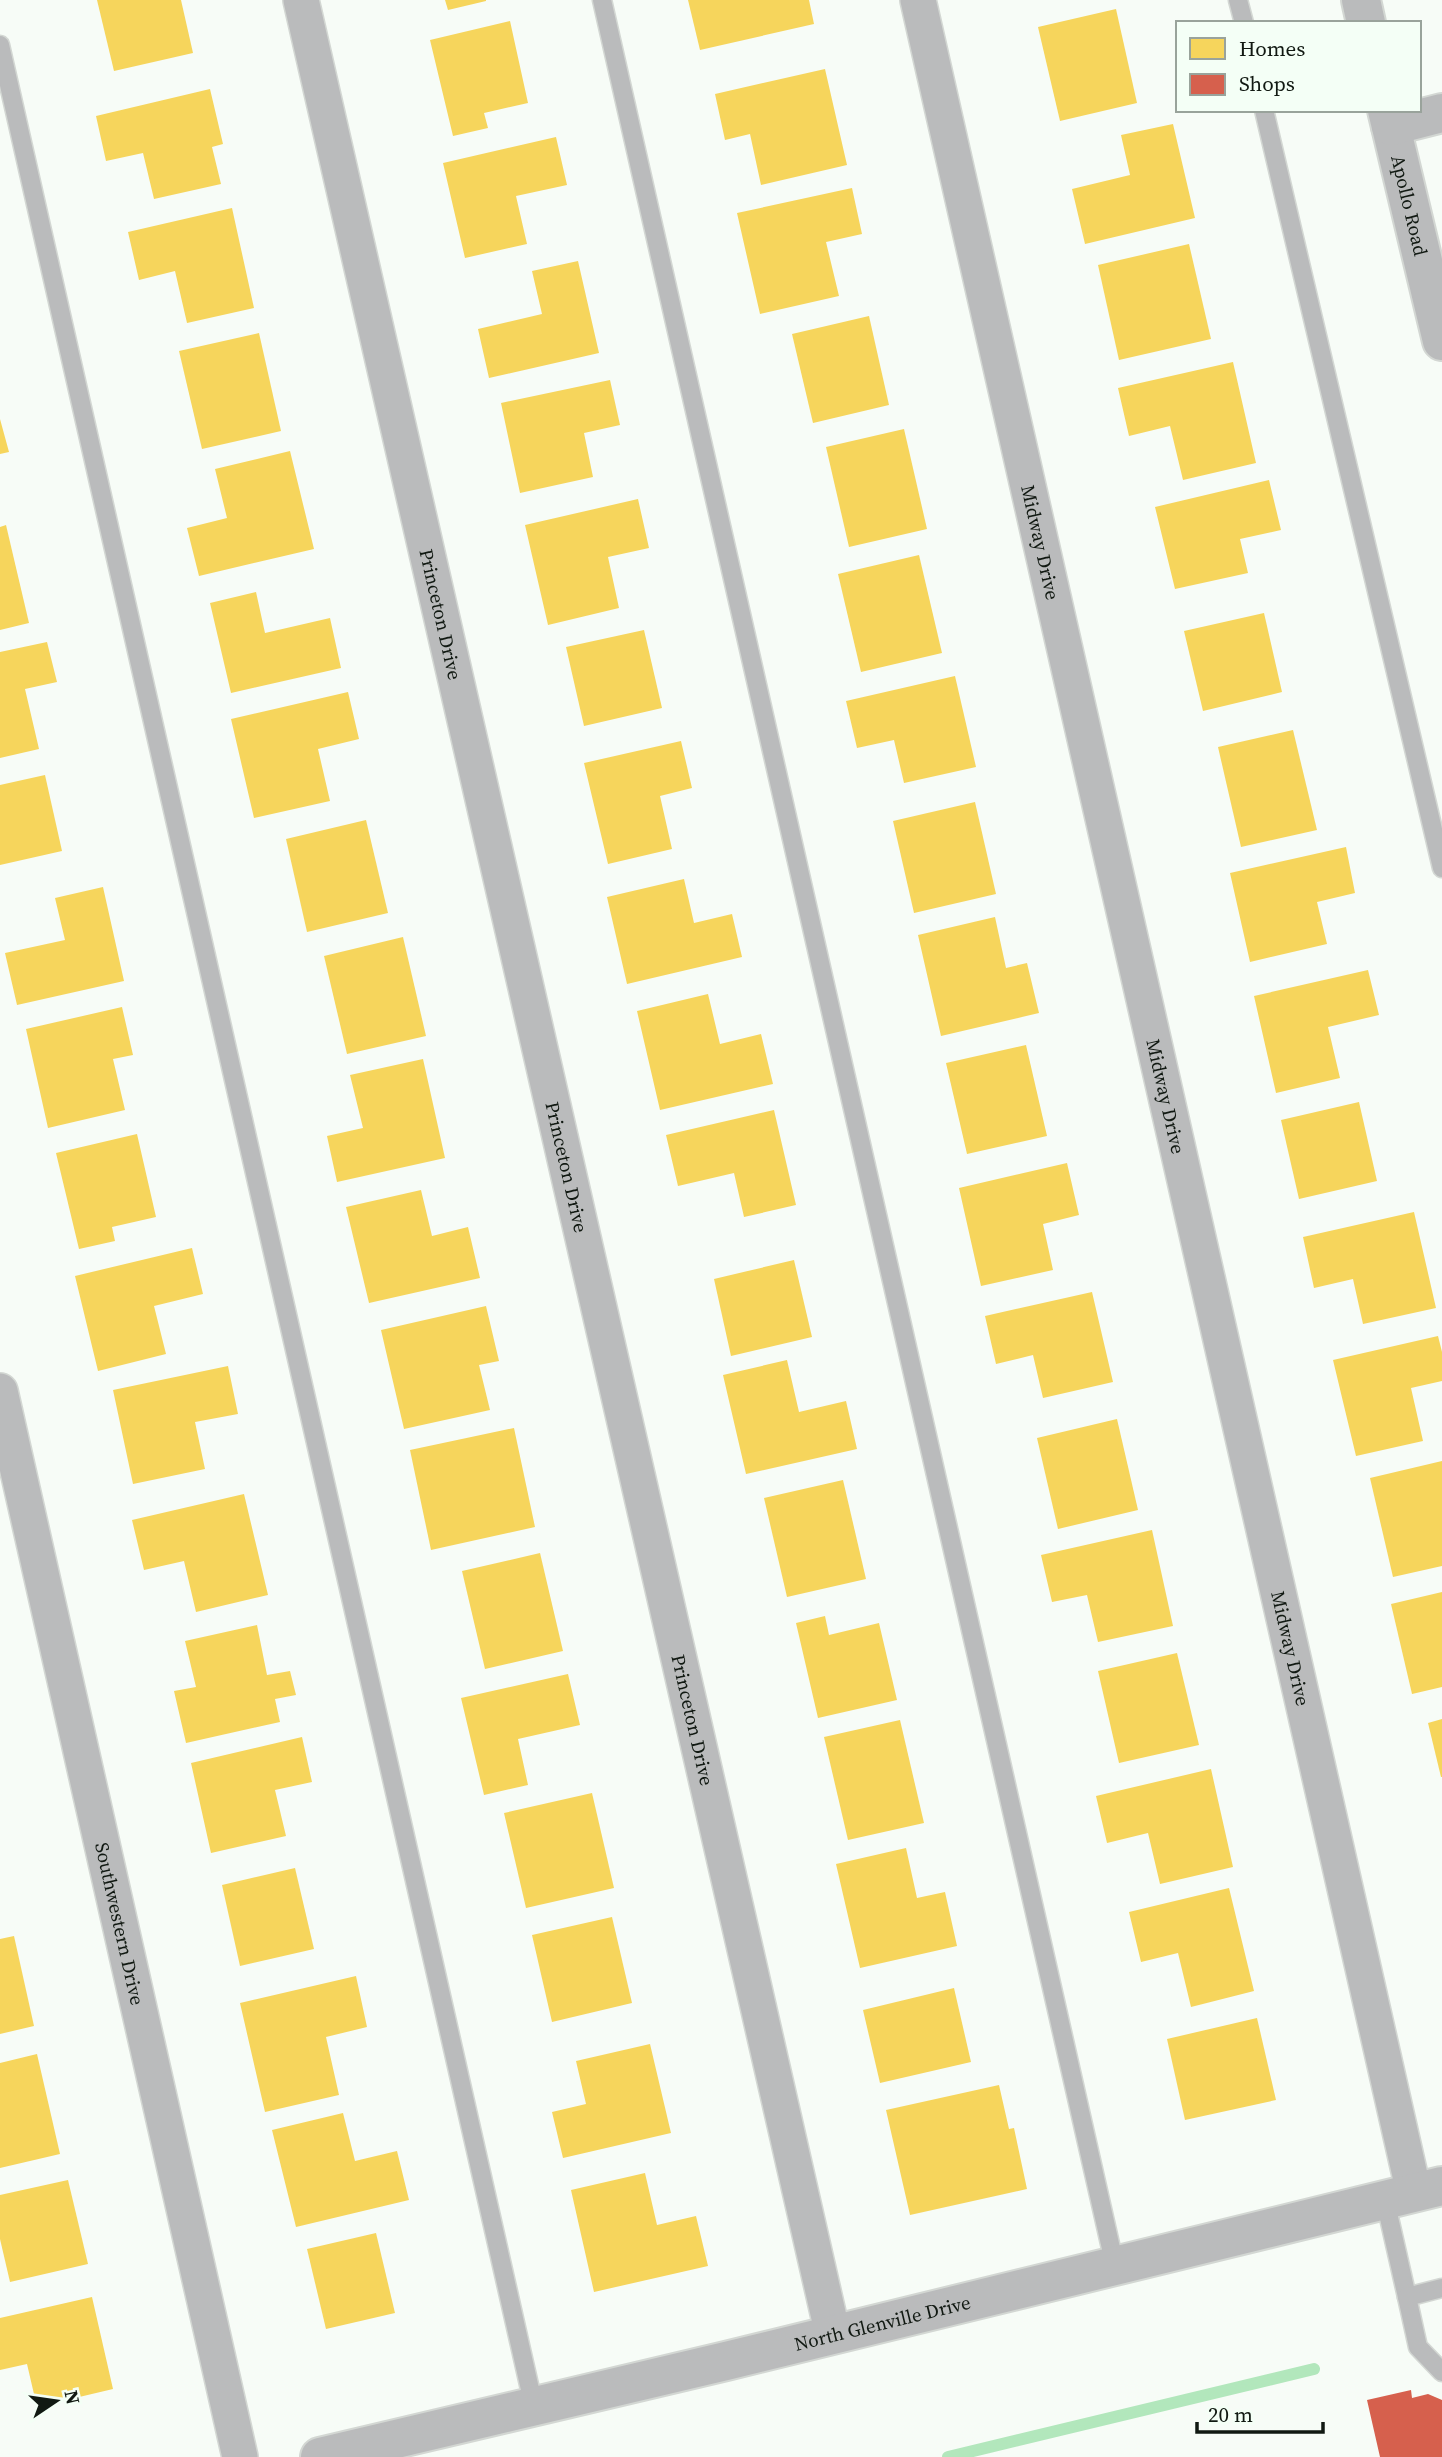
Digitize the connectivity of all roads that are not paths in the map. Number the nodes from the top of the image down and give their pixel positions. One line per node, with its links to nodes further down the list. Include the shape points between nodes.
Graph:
1 (301, 0): 19 (street, Princeton Drive)
2 (602, 0): 16 (lane)
3 (918, 0): 15 (street, Midway Drive)
4 (1238, 0): 6 (lane)
5 (1361, 0): 7 (street)
6 (1243, 21)
7 (1366, 21)
8 (0, 45): 21 (lane)
9 (1264, 112): 13 (lane)
10 (1442, 113): 11 (street)
11 (1389, 118): 12 (street, Apollo Road)
12 (1442, 341)
13 (1442, 868)
14 (0, 1391): 22 (street, Southwestern Drive)
15 (1414, 2193): 16 (street, North Glenville Drive); 18 (lane)
16 (1115, 2266): 19 (street, North Glenville Drive)
17 (1442, 2288): 18 (lane)
18 (1407, 2297): 20 (lane, via 1418,2347)
19 (832, 2336): 21 (street, North Glenville Drive)
20 (1442, 2372)
21 (534, 2407): 23 (street, North Glenville Drive)
22 (240, 2457)
23 (320, 2457)

